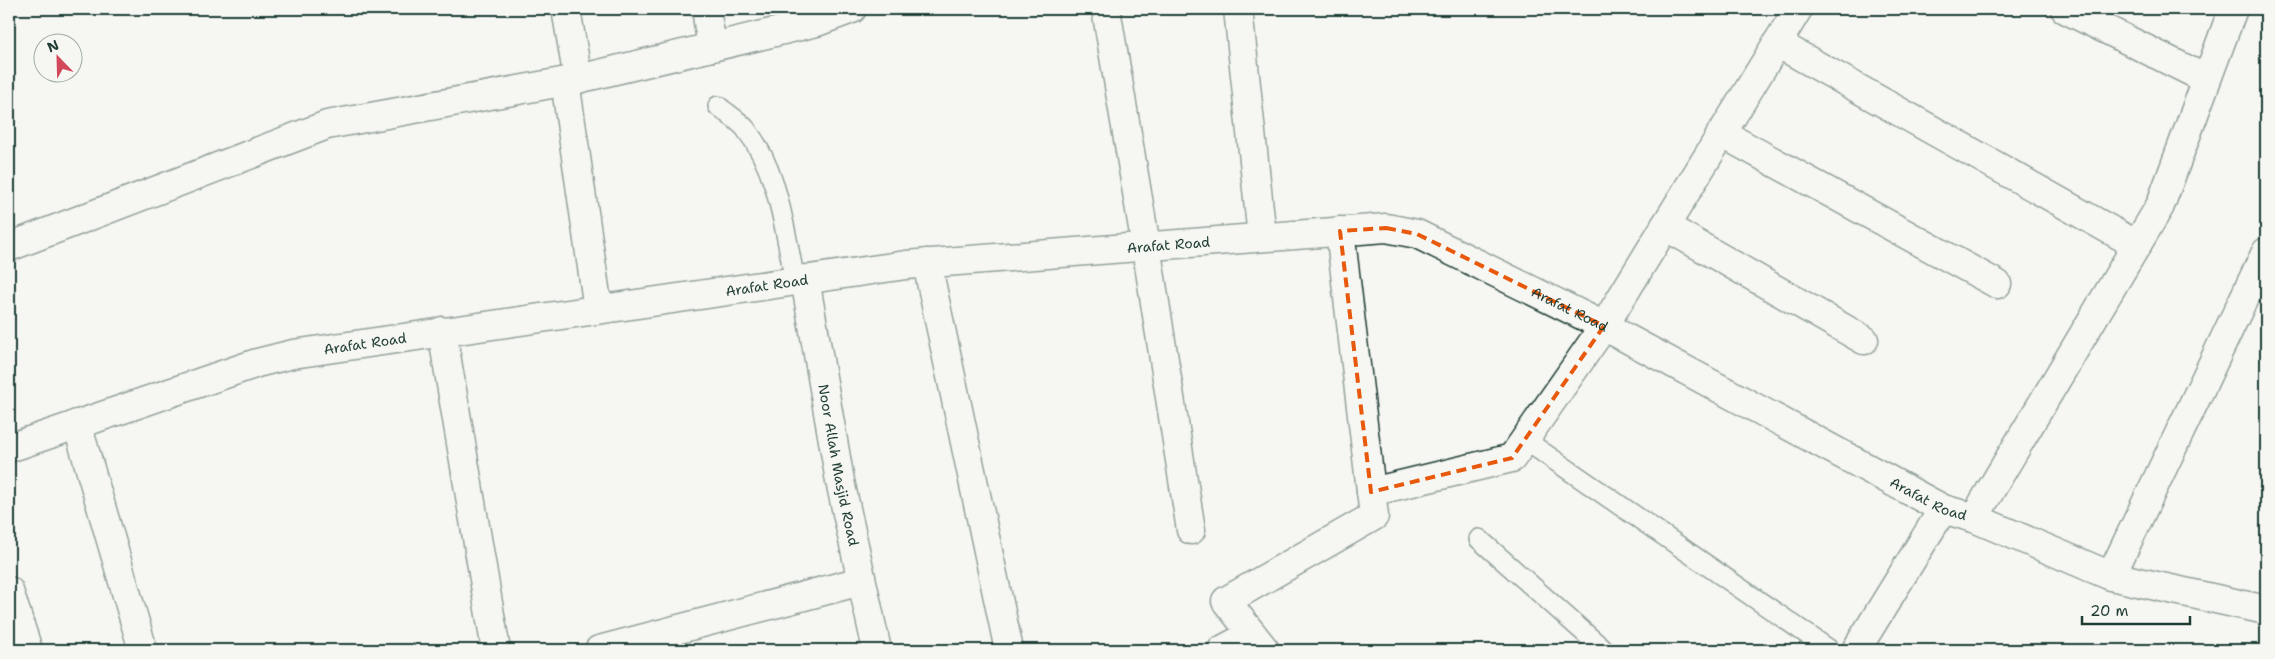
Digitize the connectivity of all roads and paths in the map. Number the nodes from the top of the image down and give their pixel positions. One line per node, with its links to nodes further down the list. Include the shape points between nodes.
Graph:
1 (566, 9): 12 (street)
2 (706, 9): 10 (street)
3 (852, 9): 10 (street, via 817,22)
4 (1106, 9): 19 (street)
5 (1238, 9): 17 (street)
6 (1798, 9): 9 (street)
7 (2065, 9): 11 (street)
8 (2233, 9): 11 (street)
9 (1776, 43): 14 (street); 18 (street)
10 (712, 47): 12 (street)
11 (2206, 79): 18 (street, via 2160,206)
12 (572, 80): 20 (street, via 327,125); 25 (street)
13 (718, 106): 23 (lane, via 744,127 762,156 776,188)
14 (1721, 133): 15 (street); 24 (street)
15 (1665, 226): 26 (street); 28 (street)
16 (1340, 231): 17 (street, Arafat Road); 26 (street, Arafat Road, via 1386,228 1417,234); 32 (street)
17 (1262, 237): 19 (street, Arafat Road)
18 (2137, 244): 34 (street)
19 (1146, 246): 22 (street, Arafat Road); 35 (street)
20 (9, 247)
21 (2266, 252): 37 (street)
22 (927, 263): 23 (street, Arafat Road); 47 (street)
23 (800, 280): 25 (street, Arafat Road); 38 (street, Noor Allah Masjid Road)
24 (1997, 284)
25 (598, 309): 27 (street, Arafat Road)
26 (1604, 326): 30 (street); 33 (street, Arafat Road)
27 (442, 331): 29 (street, Arafat Road, via 293,354 256,363); 45 (street)
28 (1864, 340)
29 (77, 424): 31 (street, Arafat Road); 44 (street)
30 (1525, 440): 32 (street, via 1512,458); 50 (lane)
31 (9, 448)
32 (1371, 492): 41 (street, via 1374,516 1226,602)
33 (1943, 508): 34 (street, Arafat Road); 51 (street)
34 (1974, 518): 37 (street, Arafat Road)
35 (1191, 530)
36 (1479, 539): 49 (lane)
37 (2111, 576): 40 (street, Arafat Road)
38 (862, 581): 42 (street, Noor Allah Masjid Road); 46 (street)
39 (9, 591): 43 (street)
40 (2266, 610)
41 (1259, 642): 48 (street)
42 (871, 649)
43 (28, 650)
44 (143, 650)
45 (496, 650)
46 (599, 650)
47 (1009, 650)
48 (1222, 650)
49 (1604, 650)
50 (1830, 650)
51 (1856, 650)

